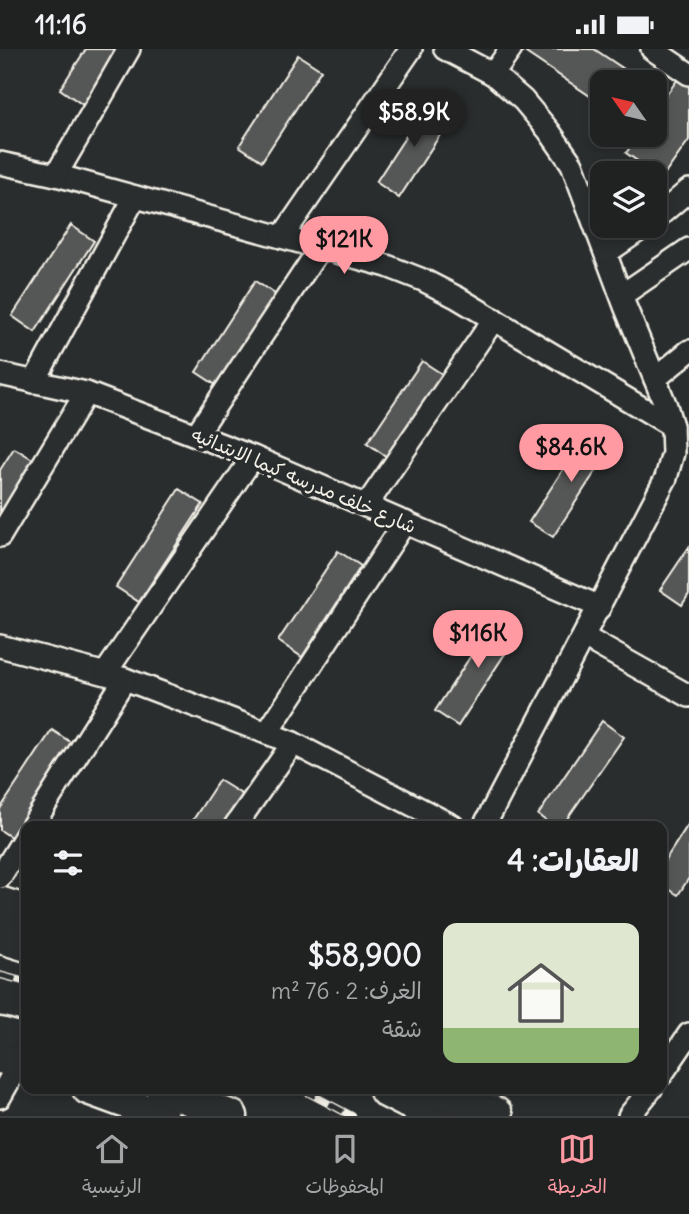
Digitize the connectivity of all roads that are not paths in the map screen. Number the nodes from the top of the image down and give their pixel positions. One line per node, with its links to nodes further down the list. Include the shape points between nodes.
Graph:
1 (129, 49): 9 (street)
2 (411, 49): 13 (street)
3 (445, 49): 6 (street)
4 (511, 49): 6 (street)
5 (652, 49): 7 (street)
6 (492, 74): 17 (street, via 523,100 572,164)
7 (689, 74)
8 (0, 163): 9 (street)
9 (55, 174): 11 (street)
10 (689, 190): 12 (street)
11 (135, 197): 13 (street); 23 (street)
12 (667, 209)
13 (282, 237): 15 (street)
14 (628, 238): 17 (street)
15 (320, 248): 19 (street, via 423,280); 26 (street)
16 (689, 249): 18 (street)
17 (606, 253): 18 (street)
18 (622, 295): 22 (street)
19 (494, 319): 25 (street); 28 (street)
20 (689, 351): 22 (street)
21 (0, 374): 23 (street, شارع خلف مدرسه كيما الابتدائيه)
22 (655, 379): 25 (street)
23 (34, 381): 24 (street, شارع خلف مدرسه كيما الابتدائيه)
24 (86, 393): 26 (street, شارع خلف مدرسه كيما الابتدائيه); 30 (street)
25 (672, 426): 31 (street, via 673,453 666,478)
26 (196, 435): 27 (street, شارع خلف مدرسه كيما الابتدائيه)
27 (253, 457): 28 (street, شارع خلف مدرسه كيما الابتدائيه); 34 (street)
28 (366, 506): 29 (street, شارع خلف مدرسه كيما الابتدائيه)
29 (405, 522): 31 (street, شارع خلف مدرسه كيما الابتدائيه); 36 (street)
30 (0, 536)
31 (600, 607): 32 (street)
32 (584, 638): 35 (street); 41 (street)
33 (0, 646): 34 (street)
34 (115, 675): 36 (street); 38 (street)
35 (689, 696)
36 (267, 733): 37 (street)
37 (293, 743): 39 (street); 40 (street)
38 (35, 821)
39 (238, 821)
40 (443, 821)
41 (487, 821)
42 (21, 843): 43 (street)
43 (0, 877)
44 (0, 906): 45 (highway)
45 (21, 912)
46 (0, 934): 47 (highway)
47 (21, 940)
48 (0, 1033): 50 (main road)
49 (689, 1034): 51 (street)
50 (18, 1057): 57 (street)
51 (667, 1067)
52 (102, 1094): 58 (main road)
53 (174, 1094): 59 (main road)
54 (398, 1094): 60 (highway)
55 (452, 1094): 61 (highway)
56 (647, 1094): 62 (street)
57 (0, 1097)
58 (162, 1116)
59 (232, 1116)
60 (441, 1116)
61 (494, 1116)
62 (629, 1116)

